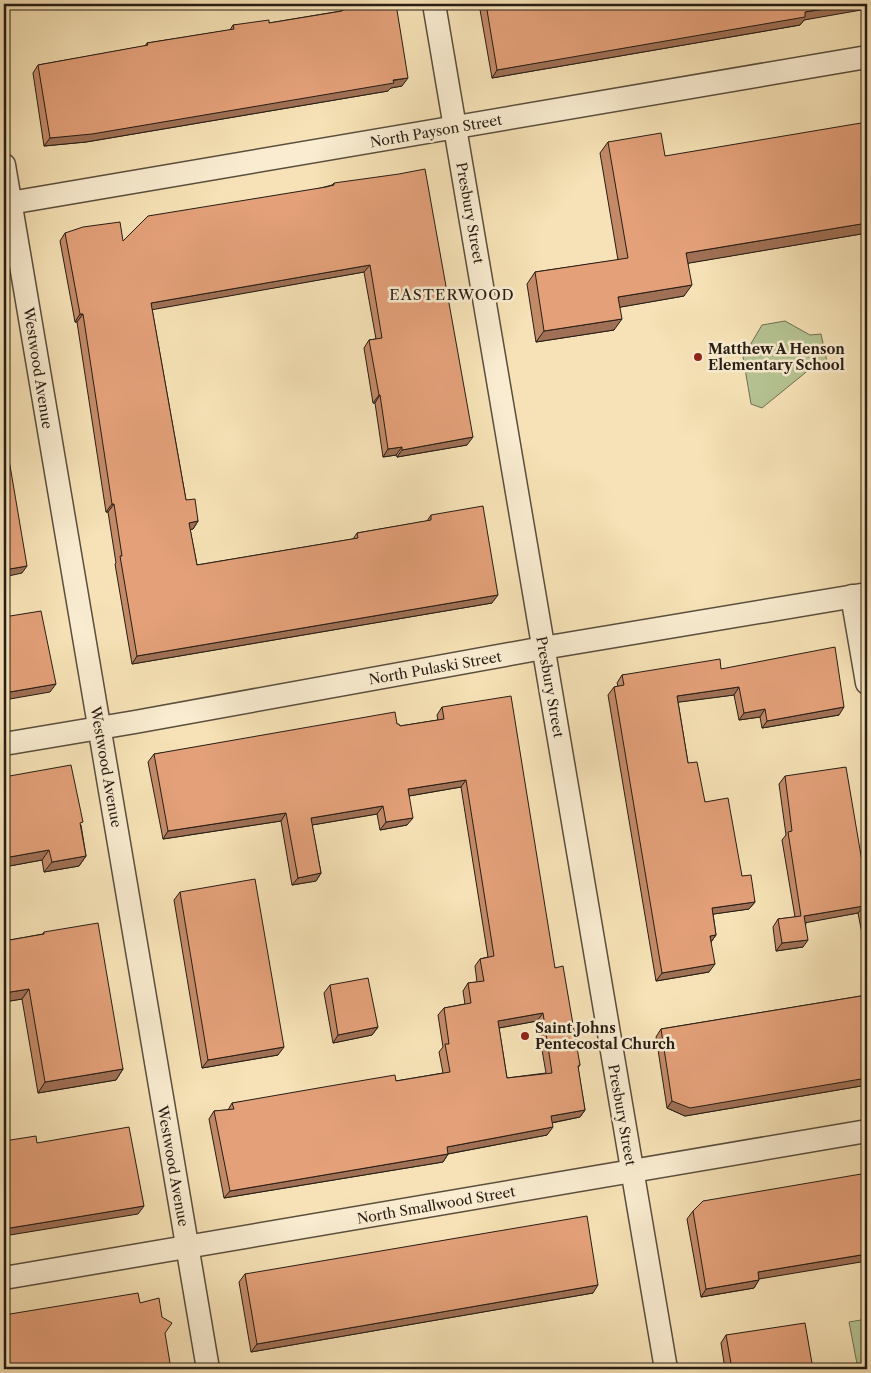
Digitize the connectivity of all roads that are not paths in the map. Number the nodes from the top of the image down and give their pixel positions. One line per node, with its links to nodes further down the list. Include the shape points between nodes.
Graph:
1 (434, 4): 3 (street, Presbury Street)
2 (867, 56): 3 (street, North Payson Street)
3 (455, 127): 5 (street, North Payson Street); 7 (street, Presbury Street)
4 (4, 164): 5 (street, Westwood Avenue)
5 (7, 203): 9 (street, Westwood Avenue)
6 (860, 595): 7 (street, North Pulaski Street); 8 (street)
7 (543, 648): 9 (street, North Pulaski Street); 12 (street, Presbury Street)
8 (867, 683)
9 (99, 729): 10 (street, North Pulaski Street); 13 (street, Westwood Avenue)
10 (4, 744)
11 (867, 1131): 12 (street, North Smallwood Street)
12 (632, 1172): 13 (street, North Smallwood Street); 16 (street, Presbury Street)
13 (187, 1247): 14 (street, North Smallwood Street); 15 (street, Westwood Avenue)
14 (4, 1278)
15 (208, 1369)
16 (666, 1369)

